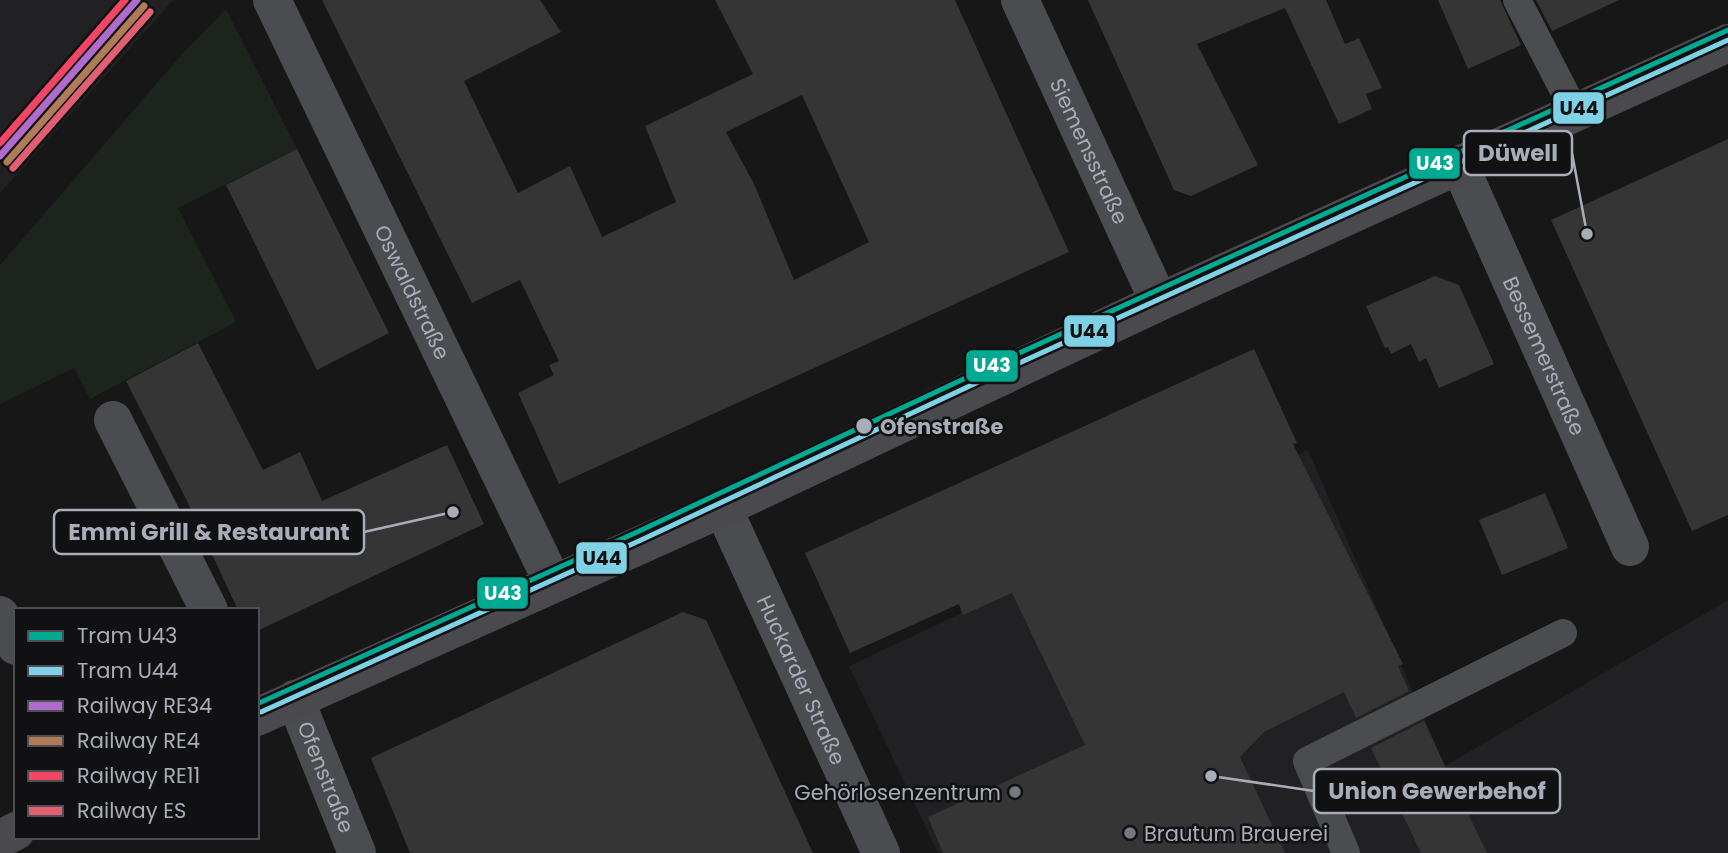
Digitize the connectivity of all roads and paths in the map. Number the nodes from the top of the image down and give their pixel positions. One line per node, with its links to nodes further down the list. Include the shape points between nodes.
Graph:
1 (272, 0): 11 (street, Oswaldstraße)
2 (1020, 0): 7 (street, Siemensstraße)
3 (1517, 0): 5 (lane)
4 (1728, 43): 5 (main road)
5 (1575, 112): 6 (main road)
6 (1459, 164): 7 (main road); 10 (street, Bessemerstraße)
7 (1159, 302): 9 (main road)
8 (113, 420): 12 (street)
9 (723, 508): 11 (main road); 19 (street, Huckarder Straße)
10 (1630, 547)
11 (553, 583): 16 (main road)
12 (208, 608)
13 (0, 615): 15 (street)
14 (1563, 633): 20 (lane, via 1307,761)
15 (14, 642)
16 (295, 699): 17 (main road); 18 (street, Ofenstraße)
17 (259, 713)
18 (357, 853)
19 (880, 853)
20 (1346, 853)

